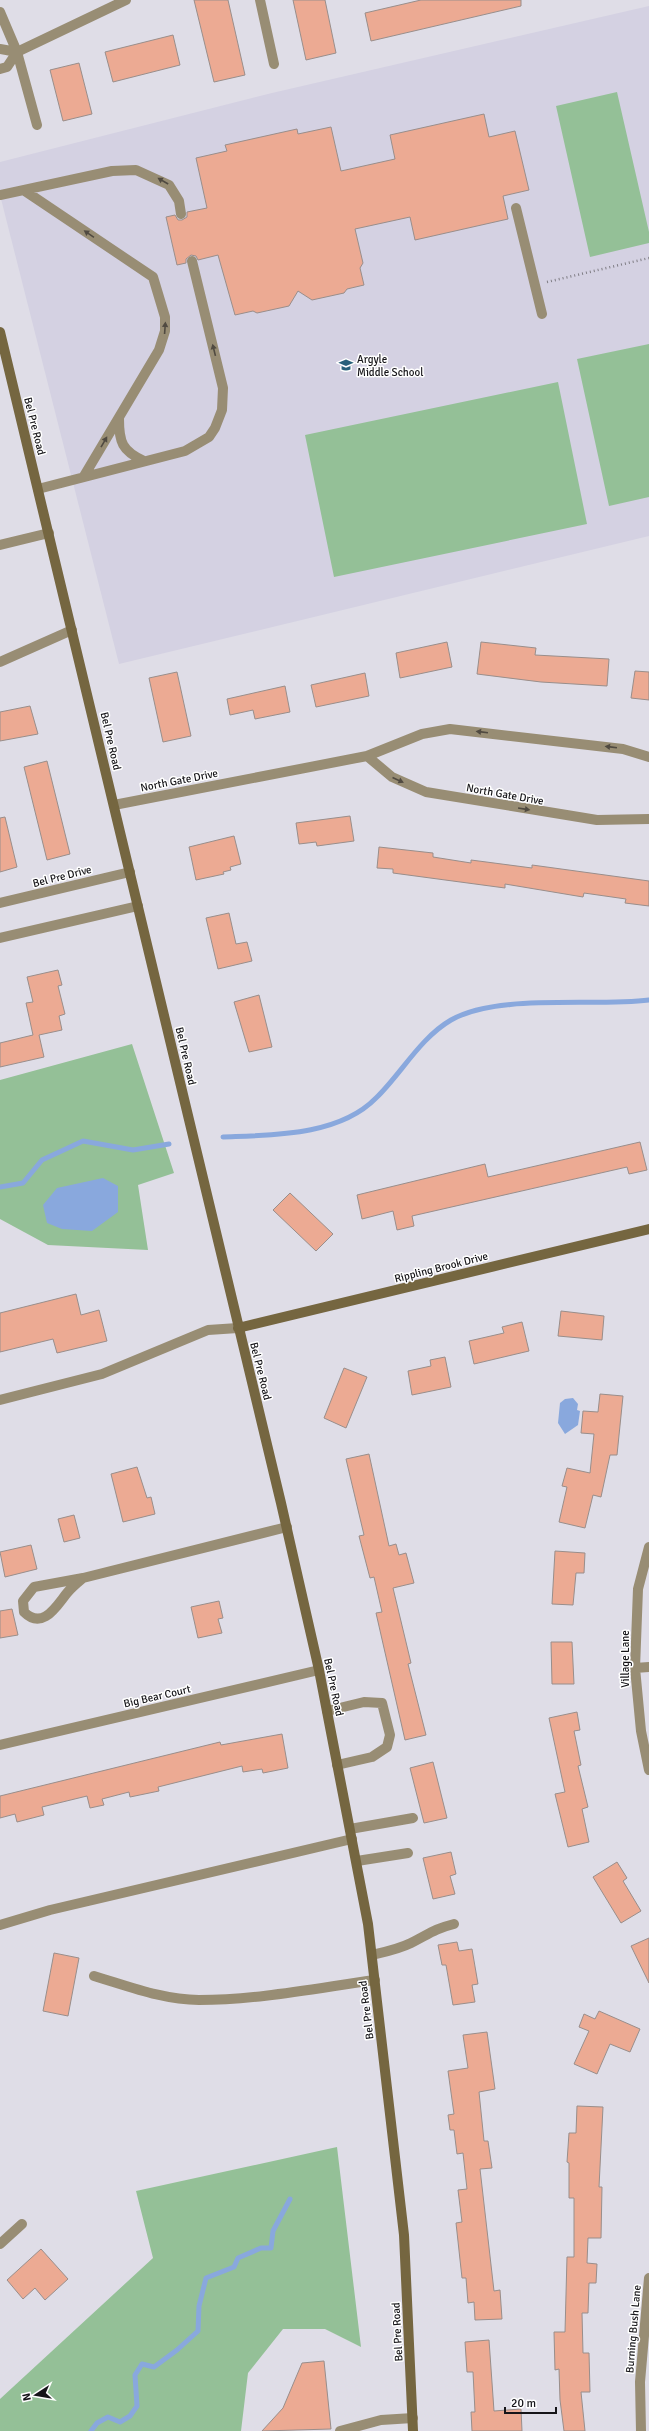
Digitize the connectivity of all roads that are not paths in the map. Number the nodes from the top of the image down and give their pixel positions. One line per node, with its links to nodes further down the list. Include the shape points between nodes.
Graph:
1 (126, 0): 5 (street)
2 (260, 0): 6 (street)
3 (0, 12): 5 (street)
4 (0, 48): 5 (street)
5 (17, 52): 7 (street, via 7,67); 8 (street)
6 (274, 64)
7 (0, 69)
8 (37, 125)
9 (25, 191): 10 (street); 12 (street, one-way to 9, via 179,201 168,184 136,170 112,171); 16 (street, one-way to 9, via 163,341 165,317 153,277)
10 (0, 195)
11 (516, 208): 14 (street)
12 (181, 214)
13 (192, 262): 17 (street, one-way to 13, via 185,451 209,437 222,410 223,388)
14 (542, 314)
15 (0, 332): 19 (main road, Bel Pre Road)
16 (118, 418): 17 (street, via 124,447 131,455); 18 (street, one-way to 16)
17 (144, 461): 18 (street)
18 (84, 476): 19 (street)
19 (38, 488): 20 (main road, Bel Pre Road)
20 (49, 533): 21 (street); 22 (main road, Bel Pre Road)
21 (0, 546)
22 (72, 630): 23 (street); 26 (main road, Bel Pre Road)
23 (0, 662)
24 (367, 756): 25 (street, North Gate Drive, one-way to 24, via 623,749 450,728 422,734); 26 (street, North Gate Drive); 27 (street, North Gate Drive, one-way to 27, via 392,777 426,792 597,820)
25 (649, 757)
26 (114, 805): 28 (main road, Bel Pre Road)
27 (649, 819)
28 (130, 872): 29 (street, Bel Pre Drive); 30 (main road, Bel Pre Road)
29 (0, 903)
30 (138, 906): 31 (street); 33 (main road, Bel Pre Road)
31 (0, 938)
32 (649, 1229): 33 (main road, Rippling Brook Drive)
33 (238, 1328): 34 (street, via 208,1330 102,1374); 35 (main road, Bel Pre Road)
34 (0, 1400)
35 (287, 1527): 37 (street); 40 (main road, Bel Pre Road)
36 (649, 1547): 39 (street, Village Lane, via 638,1589)
37 (83, 1578): 37 (street, via 72,1586 49,1616 32,1617 24,1612 23,1601 34,1587)
38 (649, 1667): 39 (street)
39 (635, 1668): 44 (street, Village Lane, via 641,1731)
40 (319, 1670): 41 (main road, Bel Pre Road); 42 (street, Big Bear Court)
41 (327, 1711): 43 (main road, Bel Pre Road); 43 (street, via 373,1701 382,1703 388,1720 390,1741 387,1747 372,1757)
42 (0, 1745)
43 (337, 1765): 46 (main road, Bel Pre Road)
44 (649, 1770)
45 (413, 1818): 46 (street)
46 (350, 1829): 47 (main road, Bel Pre Road)
47 (352, 1839): 49 (main road, Bel Pre Road); 51 (street, via 50,1910)
48 (408, 1853): 49 (street)
49 (357, 1861): 52 (main road, Bel Pre Road)
50 (454, 1924): 52 (street, via 436,1928 411,1944)
51 (0, 1925)
52 (372, 1955): 54 (main road, Bel Pre Road)
53 (94, 1976): 54 (street, via 163,1995 198,2000 280,1994)
54 (375, 1980): 58 (main road, Bel Pre Road, via 404,2235)
55 (22, 2224): 56 (street)
56 (0, 2244)
57 (649, 2278): 61 (street, Burning Bush Lane, via 640,2382)
58 (413, 2418): 59 (street, via 381,2420); 60 (main road, Bel Pre Road)
59 (340, 2431)
60 (413, 2431)
61 (642, 2431)

